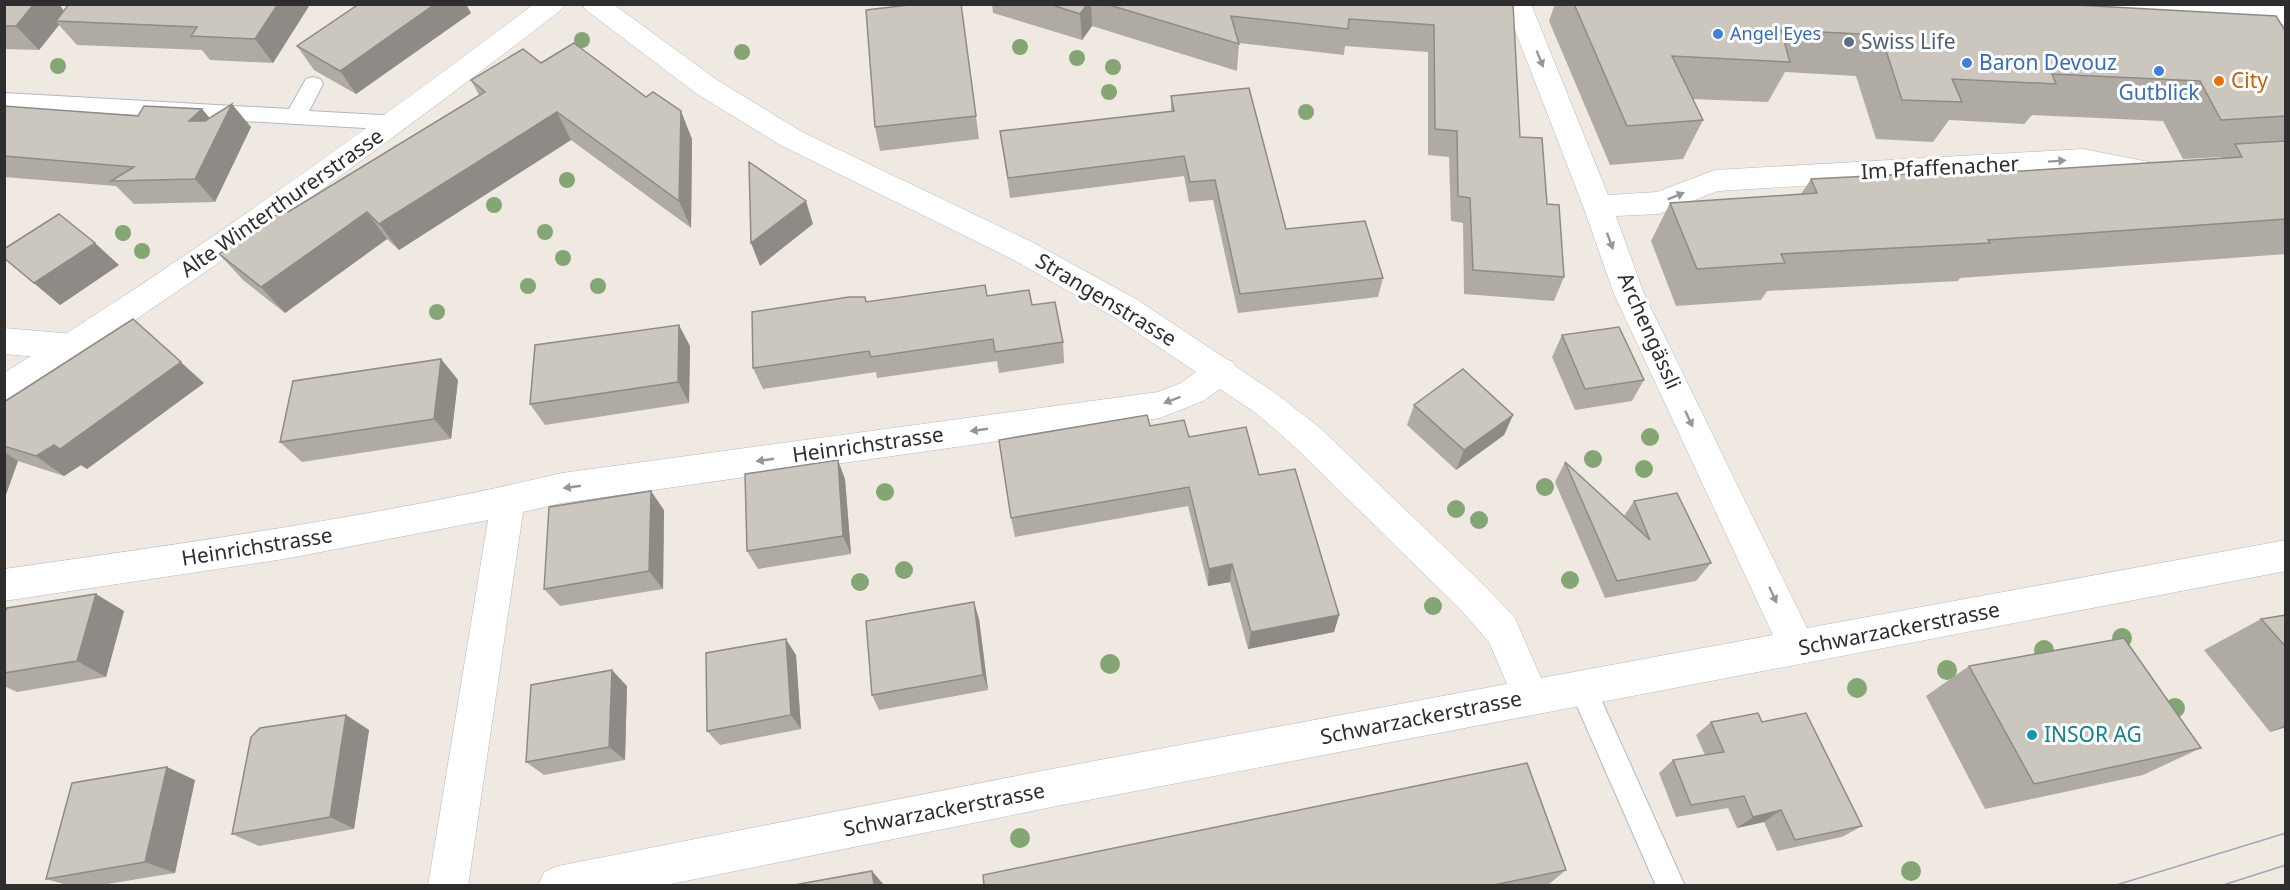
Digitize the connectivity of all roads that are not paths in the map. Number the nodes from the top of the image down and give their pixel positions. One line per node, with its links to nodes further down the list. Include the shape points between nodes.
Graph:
1 (552, 4): 9 (street, Alte Winterthurerstrasse)
2 (595, 4): 14 (street, Strangenstrasse, via 707,87 792,139 1023,252 1125,308)
3 (1518, 4): 11 (street, Archengässli, one-way to 11)
4 (2096, 4): 5 (street, via 2257,24)
5 (2286, 15)
6 (313, 84): 8 (lane)
7 (4, 100): 8 (lane)
8 (295, 117): 9 (lane)
9 (398, 123): 13 (street, Alte Winterthurerstrasse)
10 (2182, 172): 11 (street, Im Pfaffenacher, one-way to 10, via 1659,203 1715,181 2083,159 2159,173)
11 (1598, 206): 19 (street, Archengässli, one-way to 19, via 1629,294)
12 (4, 341): 13 (street)
13 (73, 347): 15 (street, Alte Winterthurerstrasse)
14 (1222, 371): 16 (street, Heinrichstrasse, one-way to 16, via 1192,392 1160,405 562,488); 21 (street, Strangenstrasse, via 1308,438 1473,598 1502,630)
15 (4, 390)
16 (508, 502): 18 (street, Heinrichstrasse, via 375,529); 22 (street)
17 (2286, 555): 19 (street, Schwarzackerstrasse)
18 (4, 585)
19 (1798, 648): 20 (street, Schwarzackerstrasse)
20 (1582, 688): 21 (street, Schwarzackerstrasse); 24 (lane)
21 (1530, 698): 23 (street, Schwarzackerstrasse)
22 (448, 885)
23 (558, 885)
24 (1671, 885)

